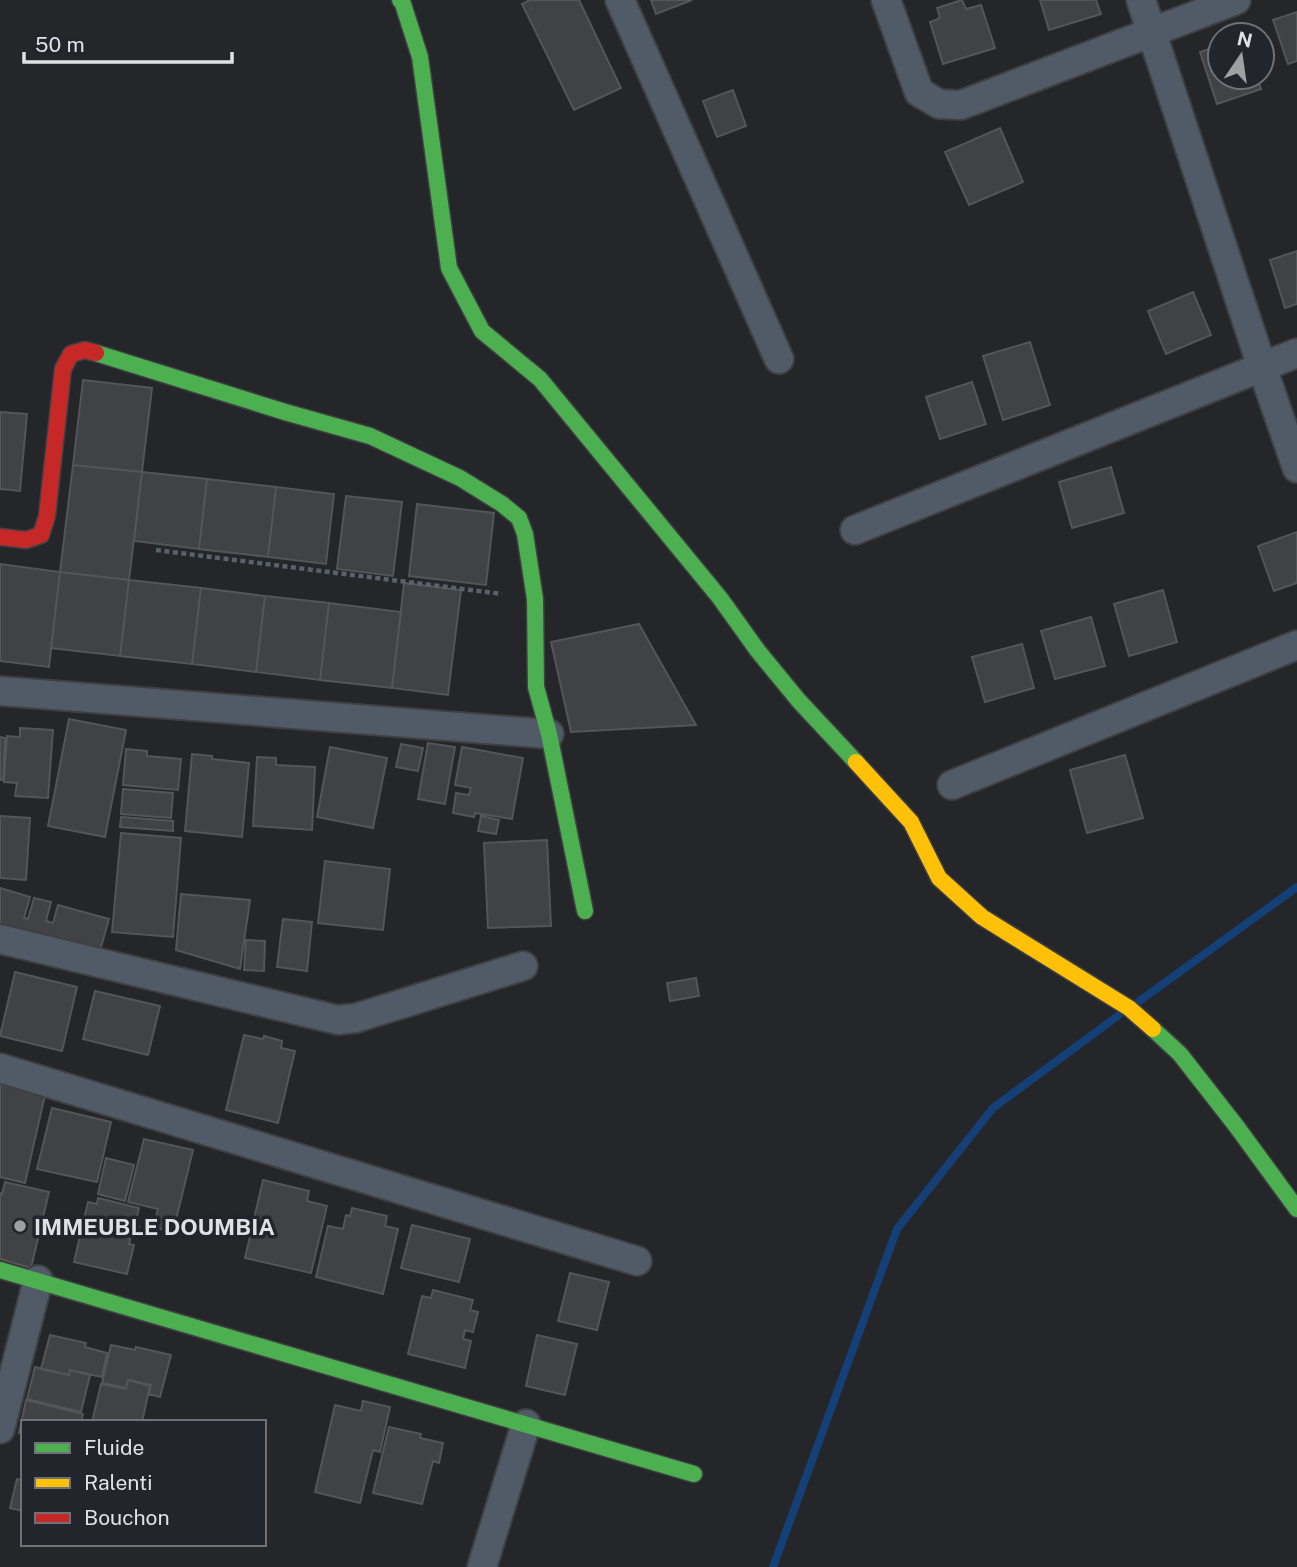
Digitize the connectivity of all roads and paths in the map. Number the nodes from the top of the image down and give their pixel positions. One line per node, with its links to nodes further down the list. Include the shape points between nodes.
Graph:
1 (400, 0): 23 (street, via 420,57 449,268 482,331 540,379 799,701 911,822 939,878 982,917 1129,1008 1180,1054)
2 (620, 0): 8 (street)
3 (886, 0): 6 (street, via 919,92 939,104 961,105)
4 (1142, 0): 6 (street)
5 (1236, 0): 6 (street)
6 (1152, 33): 9 (street)
7 (1297, 353): 9 (street)
8 (779, 359)
9 (1262, 367): 10 (street); 11 (street)
10 (1297, 468)
11 (855, 530)
12 (0, 537): 14 (street, via 26,540 41,534 64,369 71,354 85,350 370,436 460,478 519,518)
13 (156, 550): 14 (path)
14 (536, 599): 17 (street, via 536,687)
15 (1297, 645): 18 (street)
16 (0, 691): 17 (street)
17 (549, 734): 19 (street)
18 (952, 785)
19 (585, 911)
20 (0, 939): 21 (street, via 338,1020)
21 (523, 966)
22 (0, 1068): 24 (street)
23 (1297, 1209)
24 (637, 1261)
25 (0, 1270): 26 (street)
26 (38, 1280): 27 (street); 28 (street)
27 (526, 1424): 29 (street); 30 (street)
28 (0, 1429)
29 (694, 1474)
30 (482, 1567)

